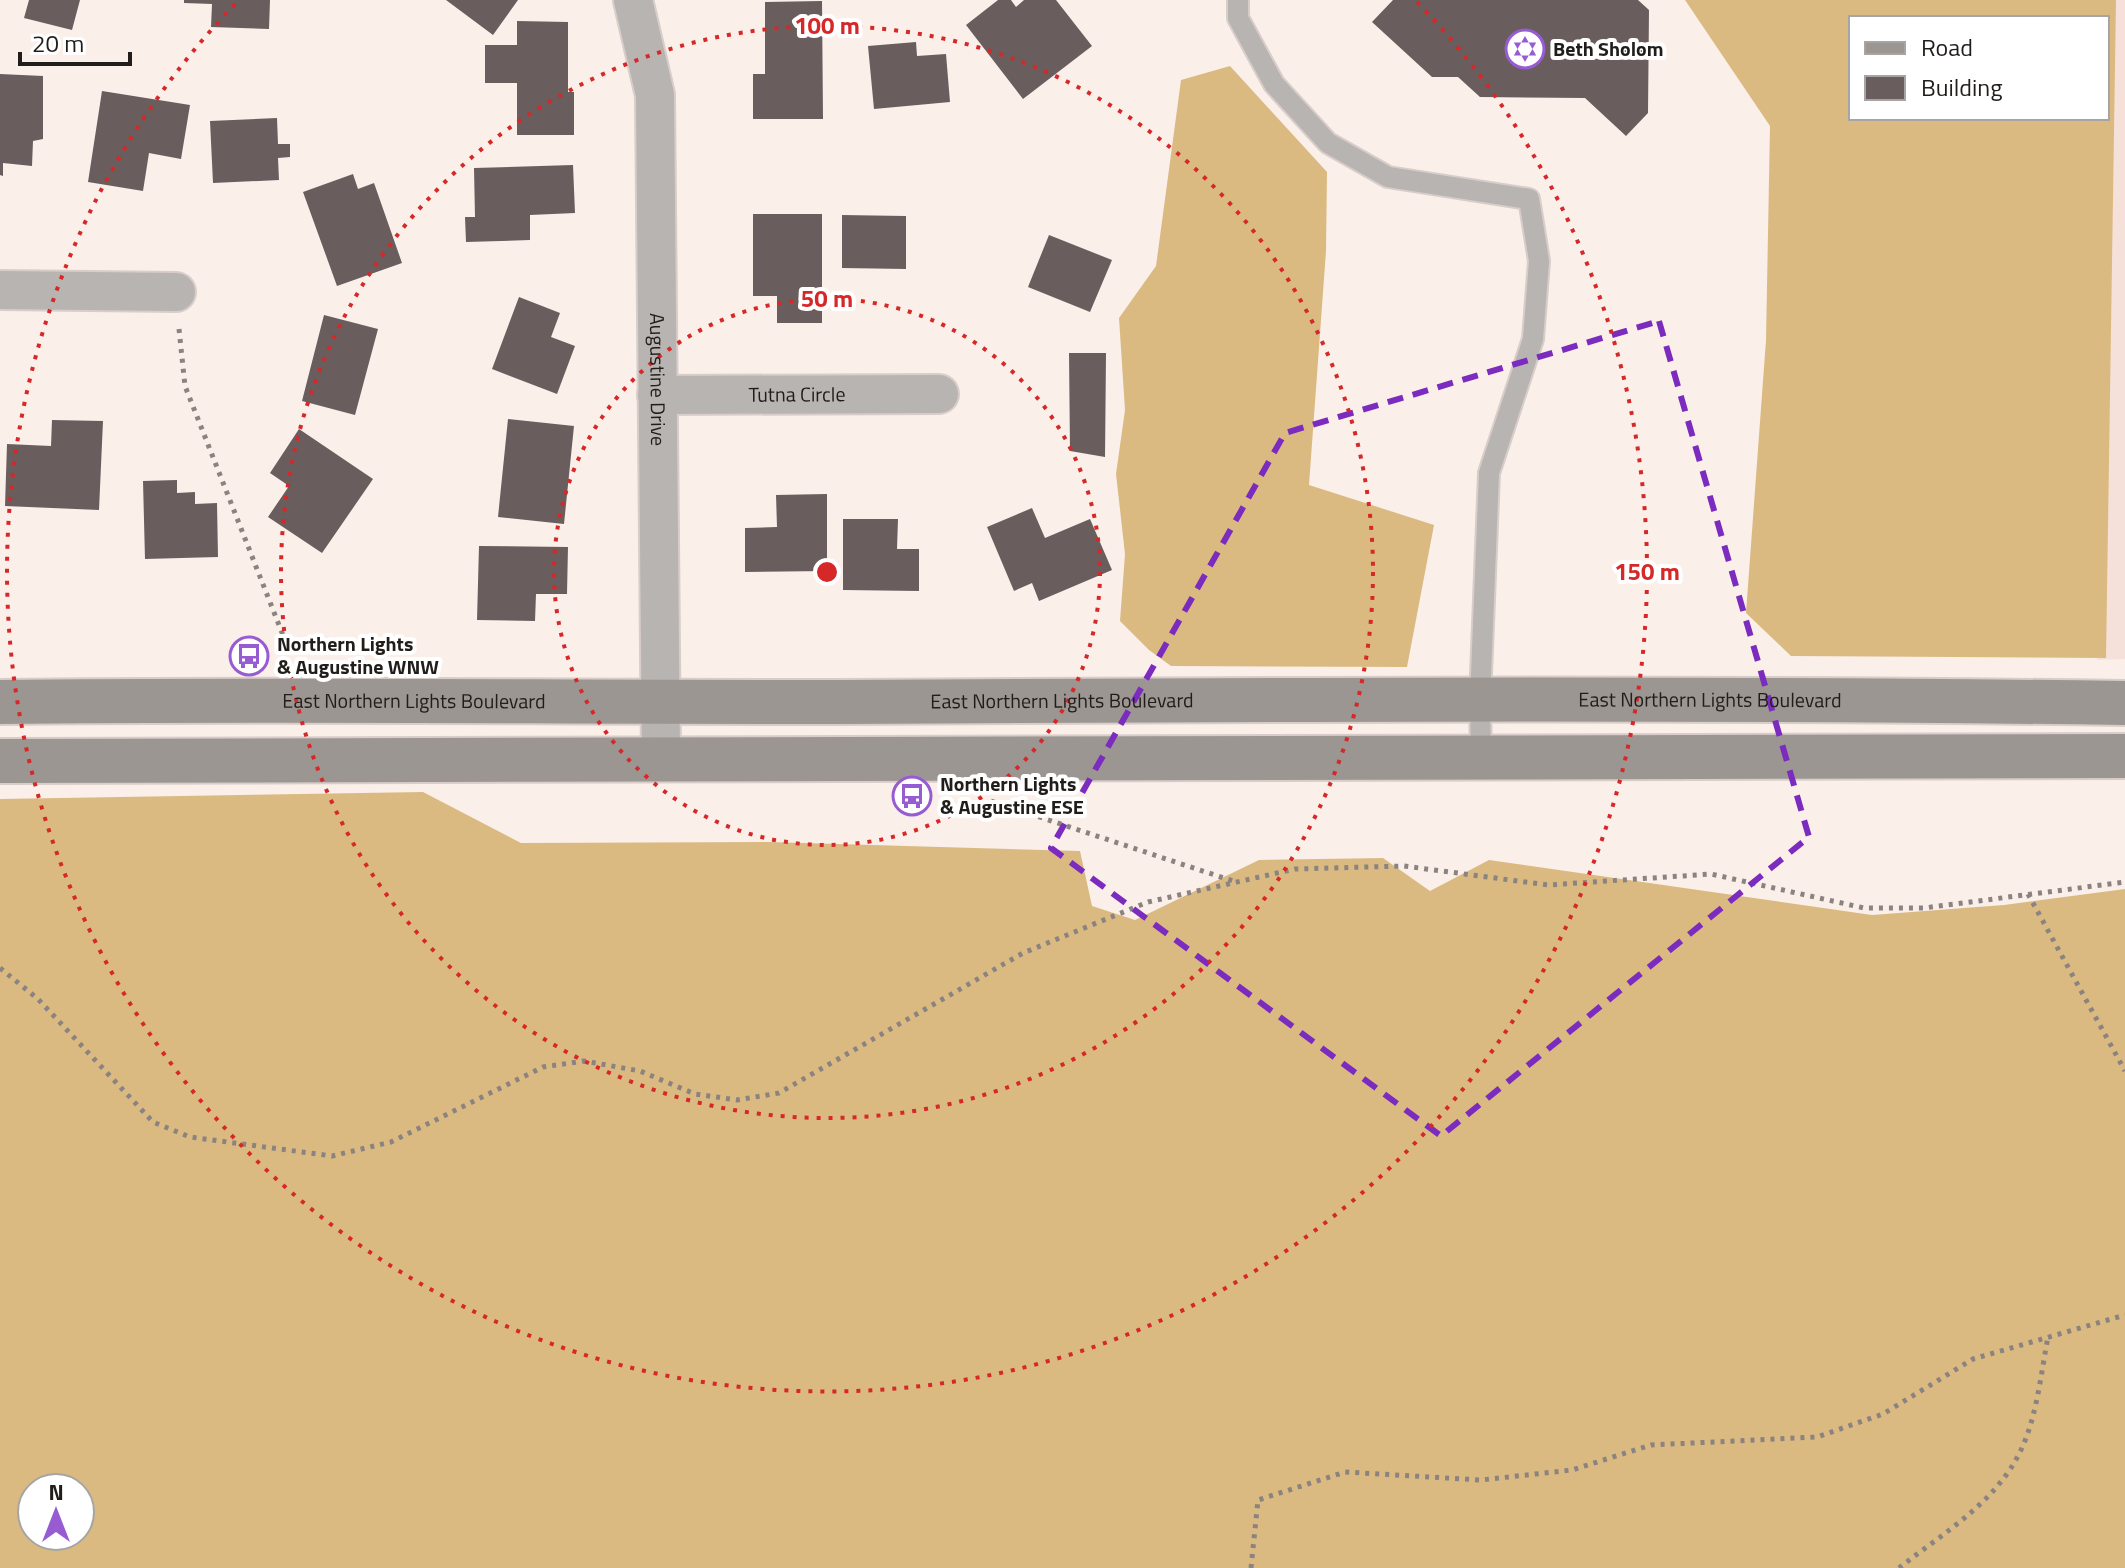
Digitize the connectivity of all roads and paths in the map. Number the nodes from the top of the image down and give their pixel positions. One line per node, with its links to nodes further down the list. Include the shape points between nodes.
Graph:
1 (633, 0): 6 (street, Augustine Drive, via 655,95)
2 (1238, 0): 8 (lane, via 1238,18 1274,84 1328,143 1388,177 1529,199 1539,261 1533,339 1489,473)
3 (0, 290): 4 (street)
4 (176, 292): 7 (path, via 185,386)
5 (939, 394): 6 (street, Tutna Circle)
6 (657, 395): 10 (street, Augustine Drive)
7 (290, 653)
8 (1480, 700): 10 (main road, East Northern Lights Boulevard); 11 (main road, East Northern Lights Boulevard); 13 (lane)
9 (0, 702): 10 (main road, East Northern Lights Boulevard)
10 (660, 702): 14 (street, Augustine Drive)
11 (2125, 703)
12 (2125, 756): 13 (main road)
13 (1481, 757): 14 (main road)
14 (661, 760): 15 (main road)
15 (0, 761)
16 (988, 800): 17 (path)
17 (1237, 882): 19 (path, via 1295,869 1404,866 1548,885 1711,874 1864,908 1924,908); 20 (path, via 1148,902 1023,953 779,1093 737,1100 695,1094 640,1071 584,1061 543,1067 391,1142 332,1156 190,1137 153,1122 38,999)
18 (2125, 882): 19 (path)
19 (2028, 894): 21 (path)
20 (0, 968)
21 (2125, 1071)
22 (2125, 1315): 23 (path)
23 (2048, 1337): 24 (path, via 1973,1359 1883,1414 1817,1437 1651,1445 1572,1470 1481,1480 1345,1472 1258,1500); 25 (path, via 2036,1402 2022,1449 2008,1472 1980,1506)
24 (1251, 1568)
25 (1899, 1568)

